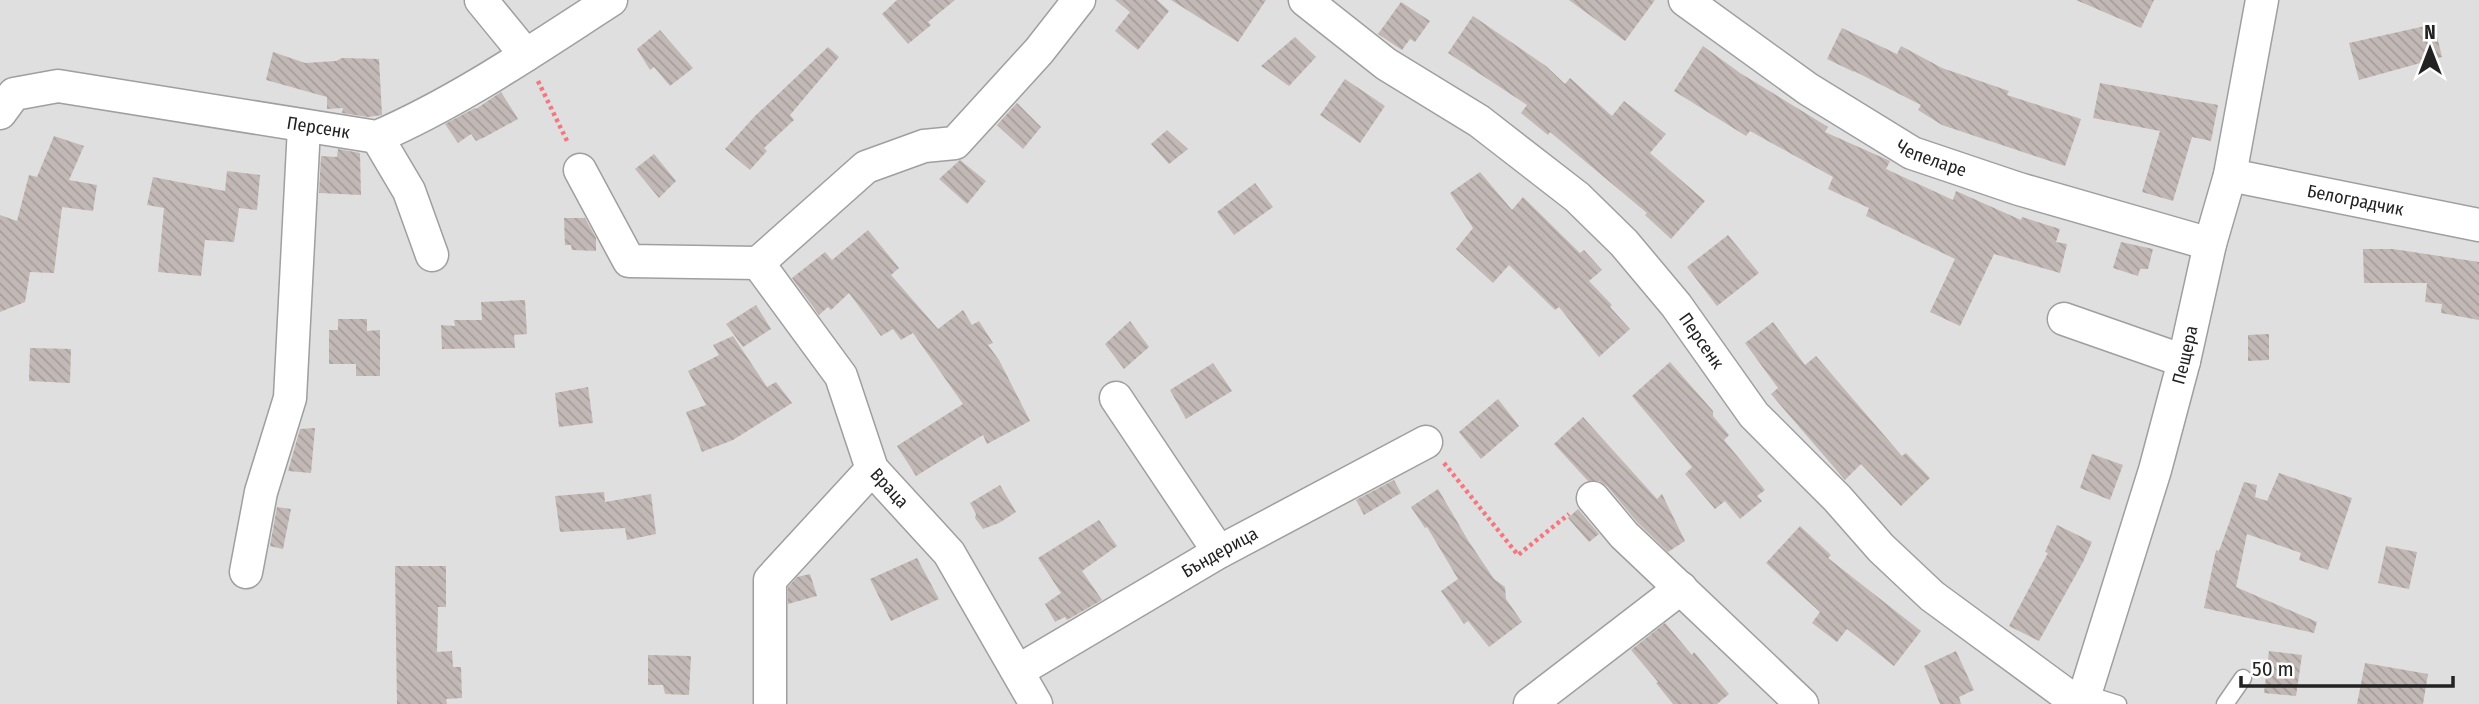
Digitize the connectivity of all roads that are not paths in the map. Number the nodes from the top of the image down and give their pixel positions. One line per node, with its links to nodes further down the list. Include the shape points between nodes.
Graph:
1 (481, 0): 7 (street)
2 (611, 0): 7 (street)
3 (1079, 0): 16 (street, via 1040,51 955,143 924,146 866,167)
4 (1305, 0): 28 (street, Персенк, via 1386,64 1479,121 1577,197 1624,243 1676,305 1754,415 1881,548 1932,596)
5 (1685, 0): 14 (street, Чепеларе, via 1808,89 1912,153)
6 (2262, 0): 12 (street, Пещера)
7 (526, 55): 10 (street, via 422,118)
8 (0, 113): 9 (street, Персенк, via 14,94 58,86)
9 (304, 127): 10 (street, Персенк); 24 (street, via 290,398 261,492)
10 (377, 137): 15 (street, via 410,191)
11 (580, 170): 16 (street, via 629,261)
12 (2230, 175): 13 (street, Белоградчик); 14 (street, Пещера)
13 (2479, 225)
14 (2210, 244): 18 (street, Пещера)
15 (432, 255)
16 (758, 263): 21 (street, Враца, via 841,376)
17 (2064, 319): 18 (street)
18 (2184, 361): 28 (street, Пещера, via 2155,470)
19 (1115, 398): 23 (street)
20 (1426, 442): 23 (street, Бъндерица)
21 (872, 469): 26 (street, Враца, via 949,553); 30 (street, via 770,580)
22 (1593, 498): 25 (street, via 1624,535)
23 (1219, 552): 26 (street, Бъндерица)
24 (246, 572)
25 (1681, 588): 29 (street); 32 (street)
26 (1018, 671): 31 (street, Враца)
27 (2243, 678): 34 (lane)
28 (2082, 701): 33 (lane)
29 (1535, 703)
30 (769, 704)
31 (1036, 704)
32 (1802, 704)
33 (2118, 704)
34 (2225, 704)

